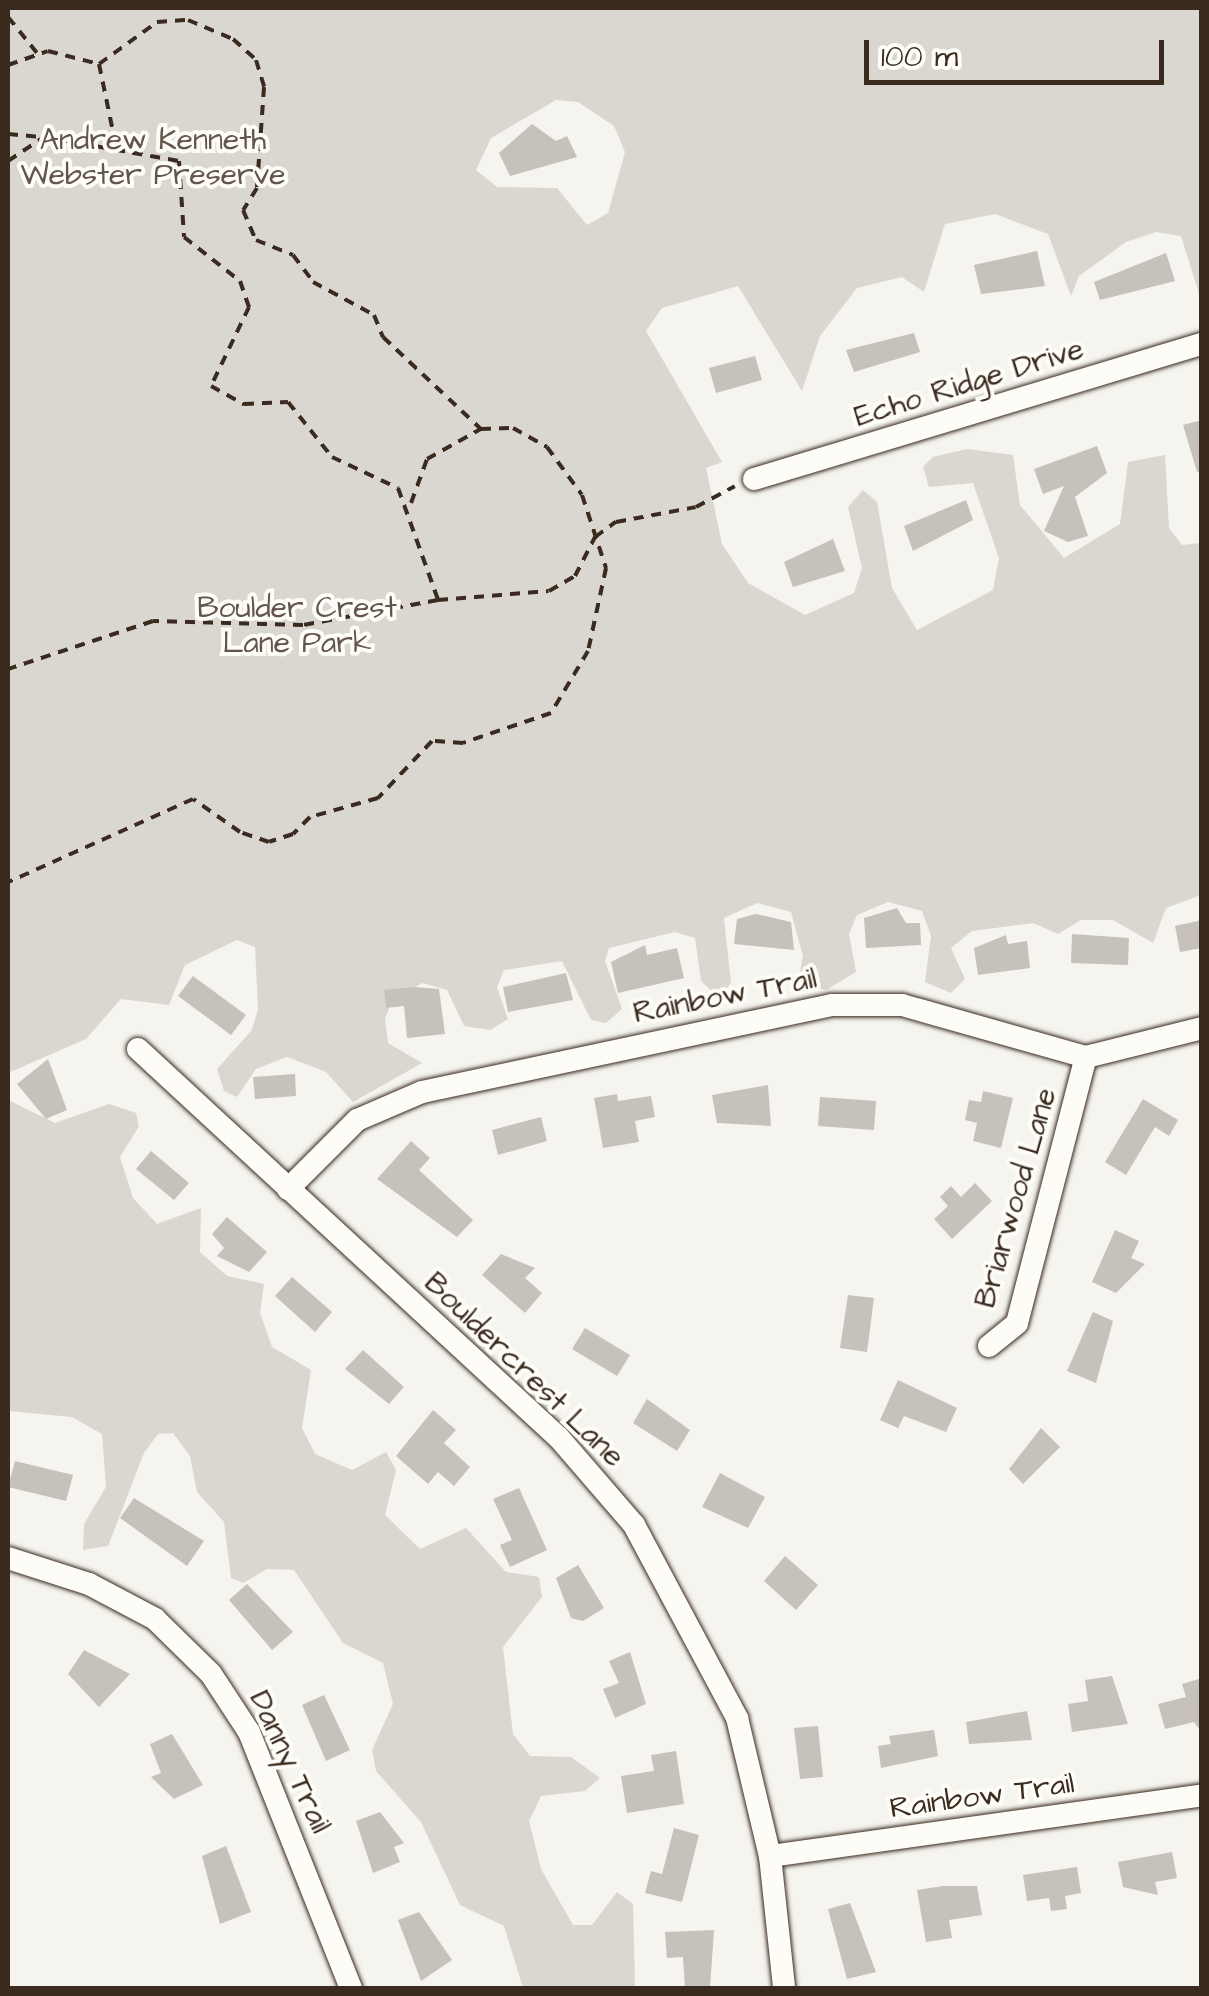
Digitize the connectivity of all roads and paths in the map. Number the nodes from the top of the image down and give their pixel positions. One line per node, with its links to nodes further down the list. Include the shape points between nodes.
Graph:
1 (8, 17): 2 (path)
2 (37, 53): 3 (path); 4 (path)
3 (8, 64)
4 (99, 64): 7 (path); 10 (path, via 134,34 188,20 256,60 263,126 257,188 243,210 256,240 293,255 312,282 374,315 383,337)
5 (8, 134): 6 (path)
6 (44, 137): 7 (path); 8 (path)
7 (116, 146): 12 (path, via 179,161 184,237 240,281 247,298 211,386 244,404 288,402 332,458 388,479)
8 (8, 161)
9 (1202, 344): 11 (street, Echo Ridge Drive)
10 (481, 429): 12 (path, via 427,460); 13 (path, via 513,428 547,447 582,495)
11 (754, 479): 13 (path)
12 (411, 503): 14 (path)
13 (596, 537): 14 (path, via 575,576 549,591); 16 (path, via 606,568 588,650 551,713 463,743 432,740 378,798 310,817 293,834 269,842 240,832 193,799)
14 (438, 600): 15 (path, via 303,625 153,621)
15 (8, 669)
16 (8, 882)
17 (1202, 1028): 19 (street, Rainbow Trail)
18 (138, 1049): 20 (street, Bouldercrest Lane)
19 (1086, 1056): 20 (street, Rainbow Trail, via 902,1005 832,1006 422,1092 357,1120); 21 (street, Briarwood Lane, via 1016,1324)
20 (288, 1189): 24 (street, Bouldercrest Lane, via 560,1438 634,1525 737,1718)
21 (988, 1346)
22 (8, 1558): 25 (street, Danny Trail, via 89,1584 155,1619 211,1674 250,1732)
23 (1202, 1795): 24 (street, Rainbow Trail)
24 (770, 1856): 26 (street, Bouldercrest Lane)
25 (351, 1988)
26 (784, 1988)

